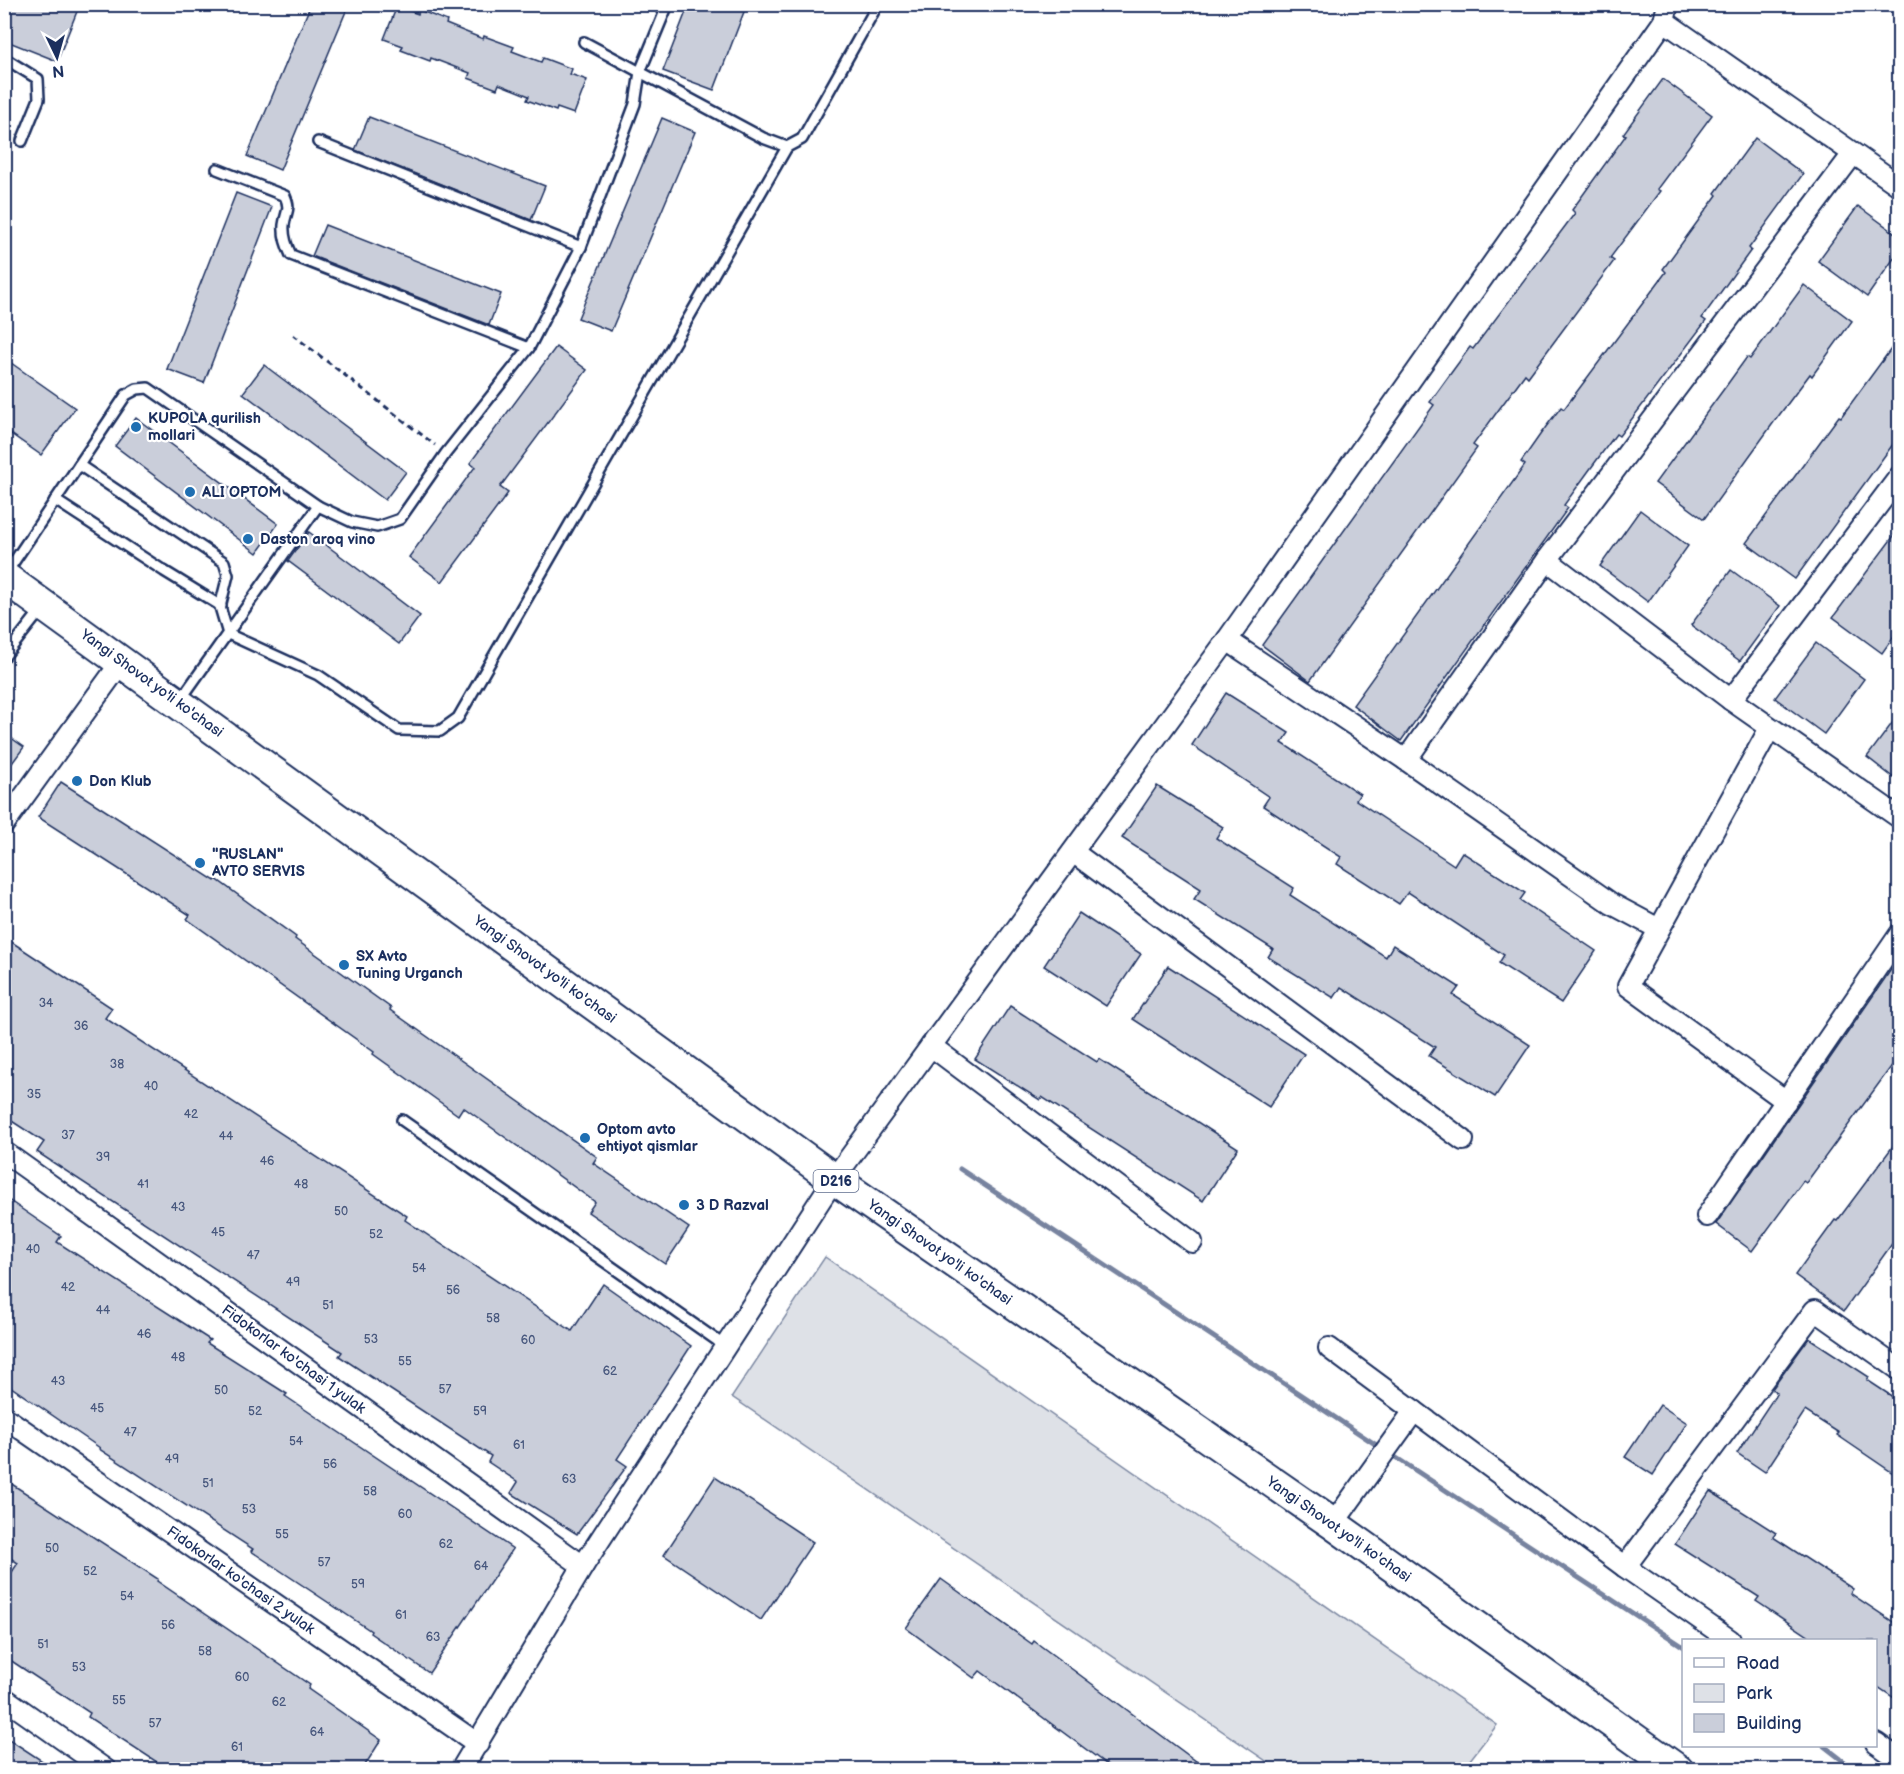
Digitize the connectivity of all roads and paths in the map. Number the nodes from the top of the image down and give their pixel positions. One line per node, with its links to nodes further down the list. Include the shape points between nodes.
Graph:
1 (668, 4): 6 (lane)
2 (878, 4): 9 (lane, via 802,139)
3 (1666, 13): 10 (street); 26 (street)
4 (584, 42): 6 (lane)
5 (4, 58): 7 (lane, via 38,79 39,99)
6 (640, 72): 9 (lane, via 763,138); 13 (lane, via 635,104)
7 (22, 141)
8 (318, 142): 13 (lane)
9 (788, 147): 25 (lane, via 458,718 440,731 399,730 318,675)
10 (1853, 154): 12 (street); 21 (street)
11 (217, 170): 15 (lane, via 285,196 290,207 284,225 285,244 291,255)
12 (1899, 186)
13 (581, 248): 15 (lane)
14 (293, 335): 16 (path)
15 (529, 348): 16 (lane)
16 (446, 453): 20 (lane, via 400,519 377,526 352,522)
17 (79, 465): 19 (lane); 20 (lane, via 126,395 137,388 148,388); 24 (lane, via 224,562 228,575)
18 (1899, 476): 29 (street)
19 (55, 500): 22 (lane); 24 (lane)
20 (318, 506): 25 (lane)
21 (1547, 560): 29 (street); 32 (street)
22 (4, 576): 23 (main road, Yangi Shovot yo'li ko'chasi / D216)
23 (44, 606): 27 (lane); 28 (main road, Yangi Shovot yo'li ko'chasi / D216)
24 (221, 606): 25 (lane)
25 (228, 634): 30 (lane)
26 (1227, 640): 32 (street); 35 (street)
27 (4, 657)
28 (122, 662): 30 (main road, Yangi Shovot yo'li ko'chasi / D216); 34 (street)
29 (1731, 700): 31 (street)
30 (179, 703): 43 (main road, Yangi Shovot yo'li ko'chasi / D216)
31 (1770, 728): 33 (street); 36 (street)
32 (1406, 760): 36 (street, via 1612,904)
33 (1899, 818)
34 (4, 824)
35 (1072, 852): 38 (street); 41 (street)
36 (1659, 929): 39 (street, via 1628,986)
37 (1899, 934): 39 (street)
38 (931, 1046): 43 (street); 45 (street)
39 (1786, 1101): 44 (street)
40 (402, 1120): 46 (lane)
41 (1463, 1140)
42 (4, 1152): 52 (street, Fidokorlar ko'chasi 1 yulak)
43 (834, 1179): 46 (street); 51 (main road, Yangi Shovot yo'li ko'chasi / D216)
44 (1707, 1216)
45 (1192, 1242)
46 (725, 1346): 52 (street)
47 (1329, 1347): 49 (street)
48 (1899, 1370): 53 (street, via 1815,1310)
49 (1414, 1411): 51 (street); 53 (street)
50 (4, 1417): 56 (street, Fidokorlar ko'chasi 2 yulak)
51 (1332, 1524): 61 (main road, Yangi Shovot yo'li ko'chasi / D216)
52 (583, 1566): 56 (street)
53 (1625, 1567): 54 (street)
54 (1727, 1639)
55 (4, 1698): 59 (street)
56 (478, 1744): 60 (street)
57 (1877, 1744): 58 (street)
58 (1899, 1760)
59 (106, 1770)
60 (461, 1770)
61 (1678, 1770)

